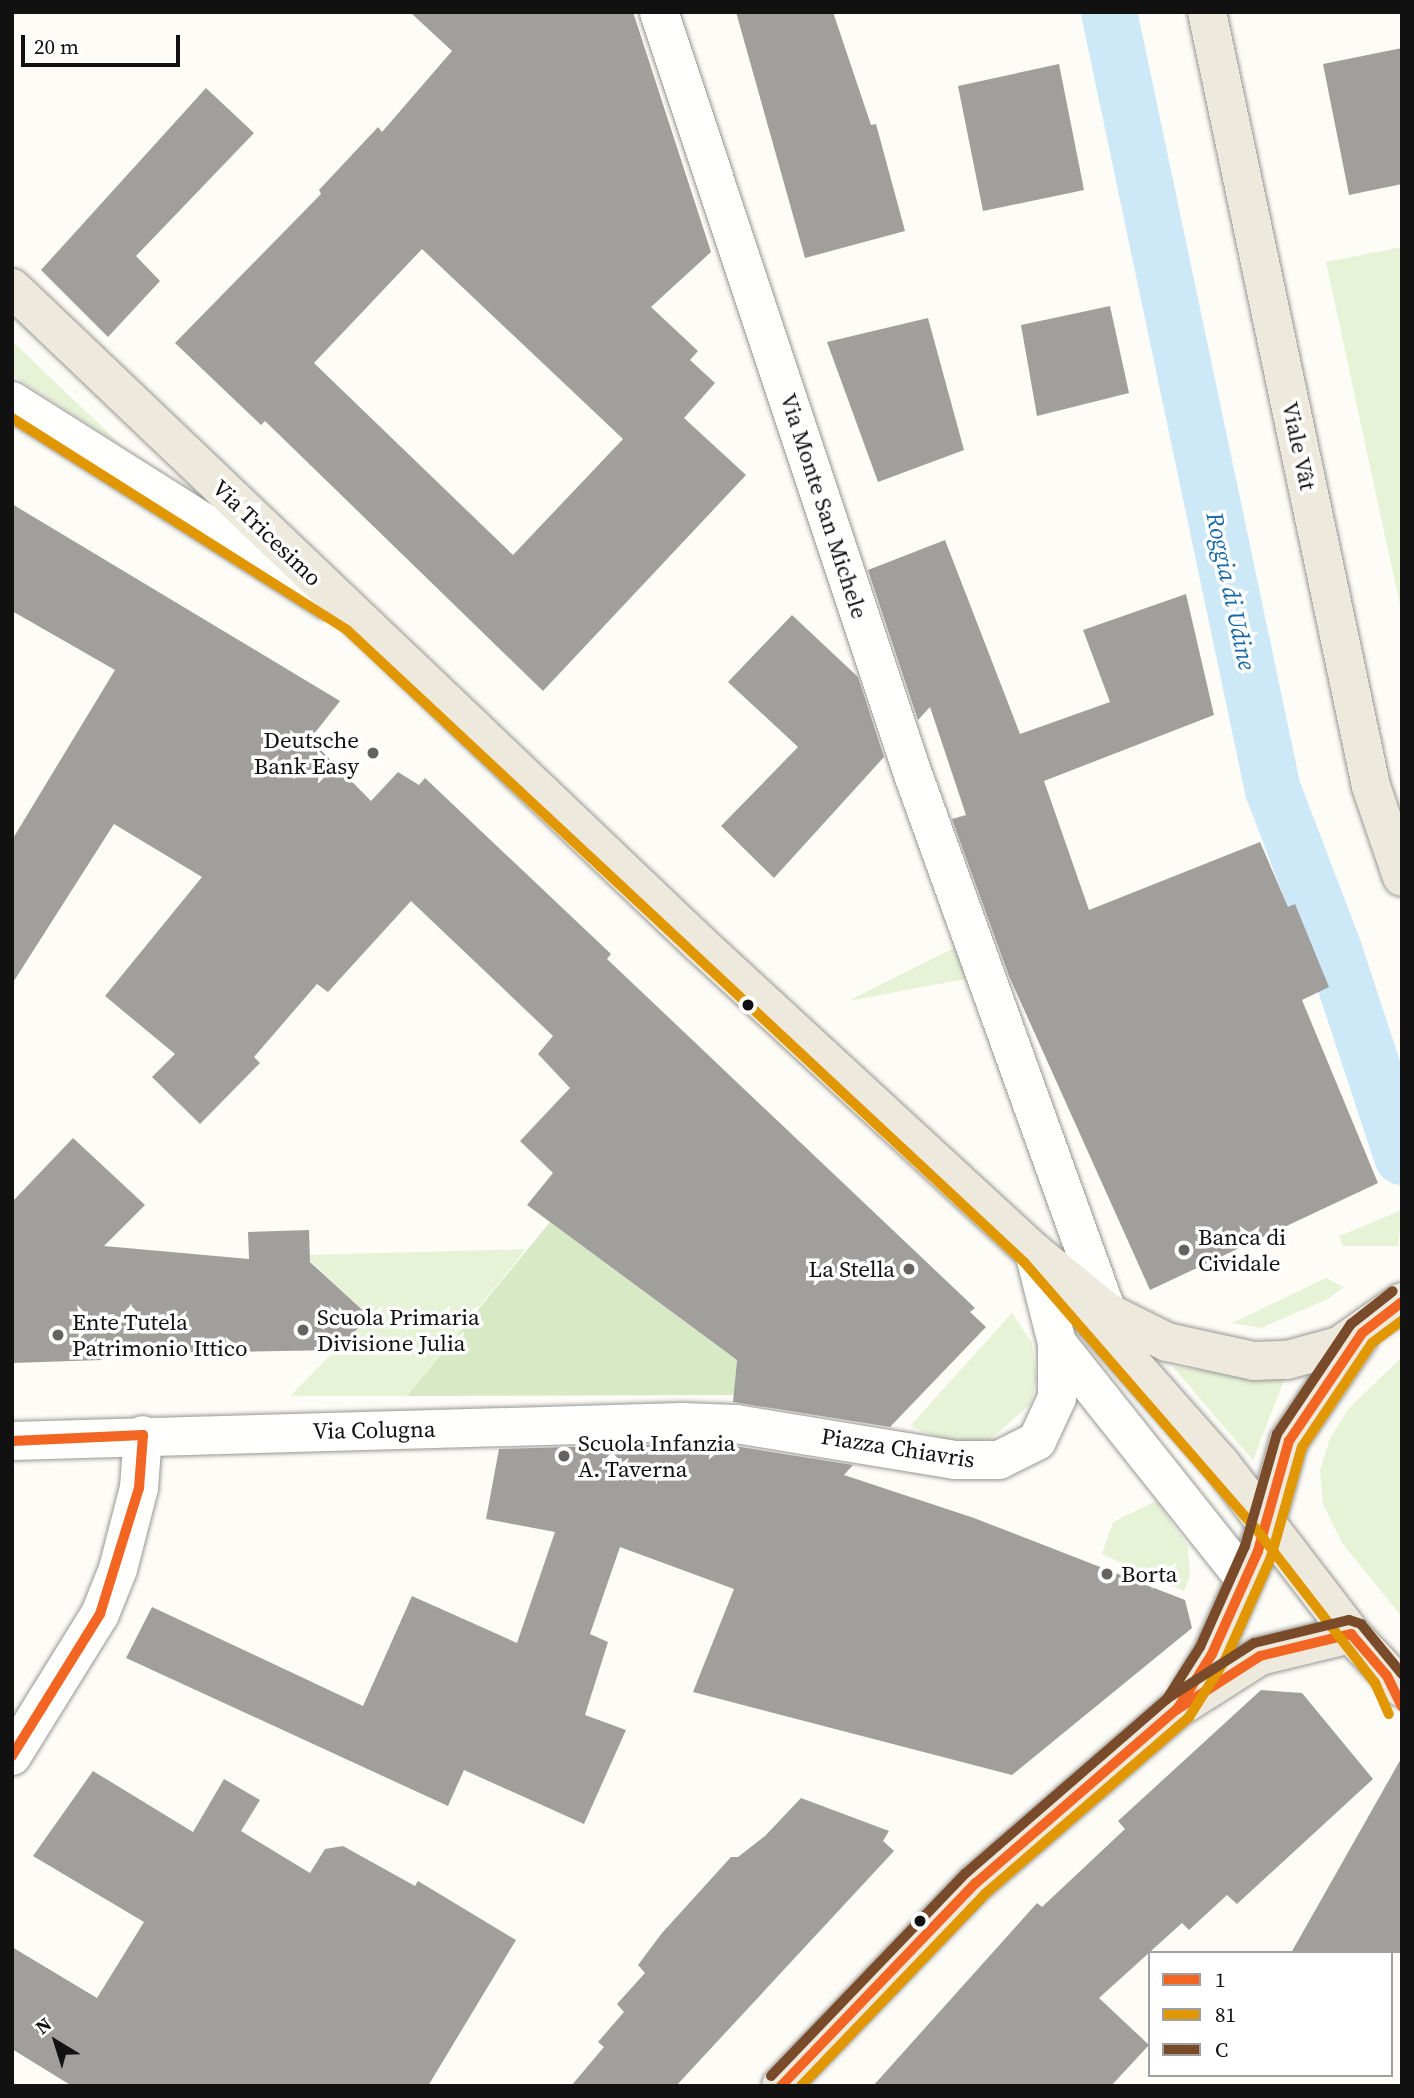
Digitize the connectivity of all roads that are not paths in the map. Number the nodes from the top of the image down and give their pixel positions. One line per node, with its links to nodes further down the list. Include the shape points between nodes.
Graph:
1 (659, 12): 9 (street, Via Monte San Michele, via 914,777)
2 (1207, 12): 6 (main road, Viale Vât, via 1371,786)
3 (12, 288): 5 (main road, Via Tricesimo)
4 (12, 401): 5 (street)
5 (356, 619): 7 (main road, Via Tricesimo)
6 (1402, 877)
7 (1034, 1252): 9 (main road); 11 (street, Piazza Chiavris); 15 (main road)
8 (1402, 1303): 10 (main road)
9 (1107, 1312): 10 (main road, via 1167,1342 1254,1361 1313,1354)
10 (1362, 1333): 15 (main road, via 1289,1441)
11 (1057, 1343): 12 (street, Piazza Chiavris, via 1059,1375 1053,1412 1037,1441 999,1461 955,1460); 16 (street, Piazza Chiavris)
12 (736, 1424): 13 (street, Via Colugna)
13 (143, 1435): 14 (street, Via Colugna); 20 (street, via 132,1527 104,1603)
14 (12, 1441)
15 (1267, 1520): 16 (main road); 17 (main road)
16 (1245, 1578): 19 (main road, via 1212,1654)
17 (1351, 1634): 18 (main road); 19 (main road, via 1260,1656)
18 (1397, 1691)
19 (1178, 1708): 21 (main road, via 976,1883)
20 (12, 1756)
21 (781, 2086)

